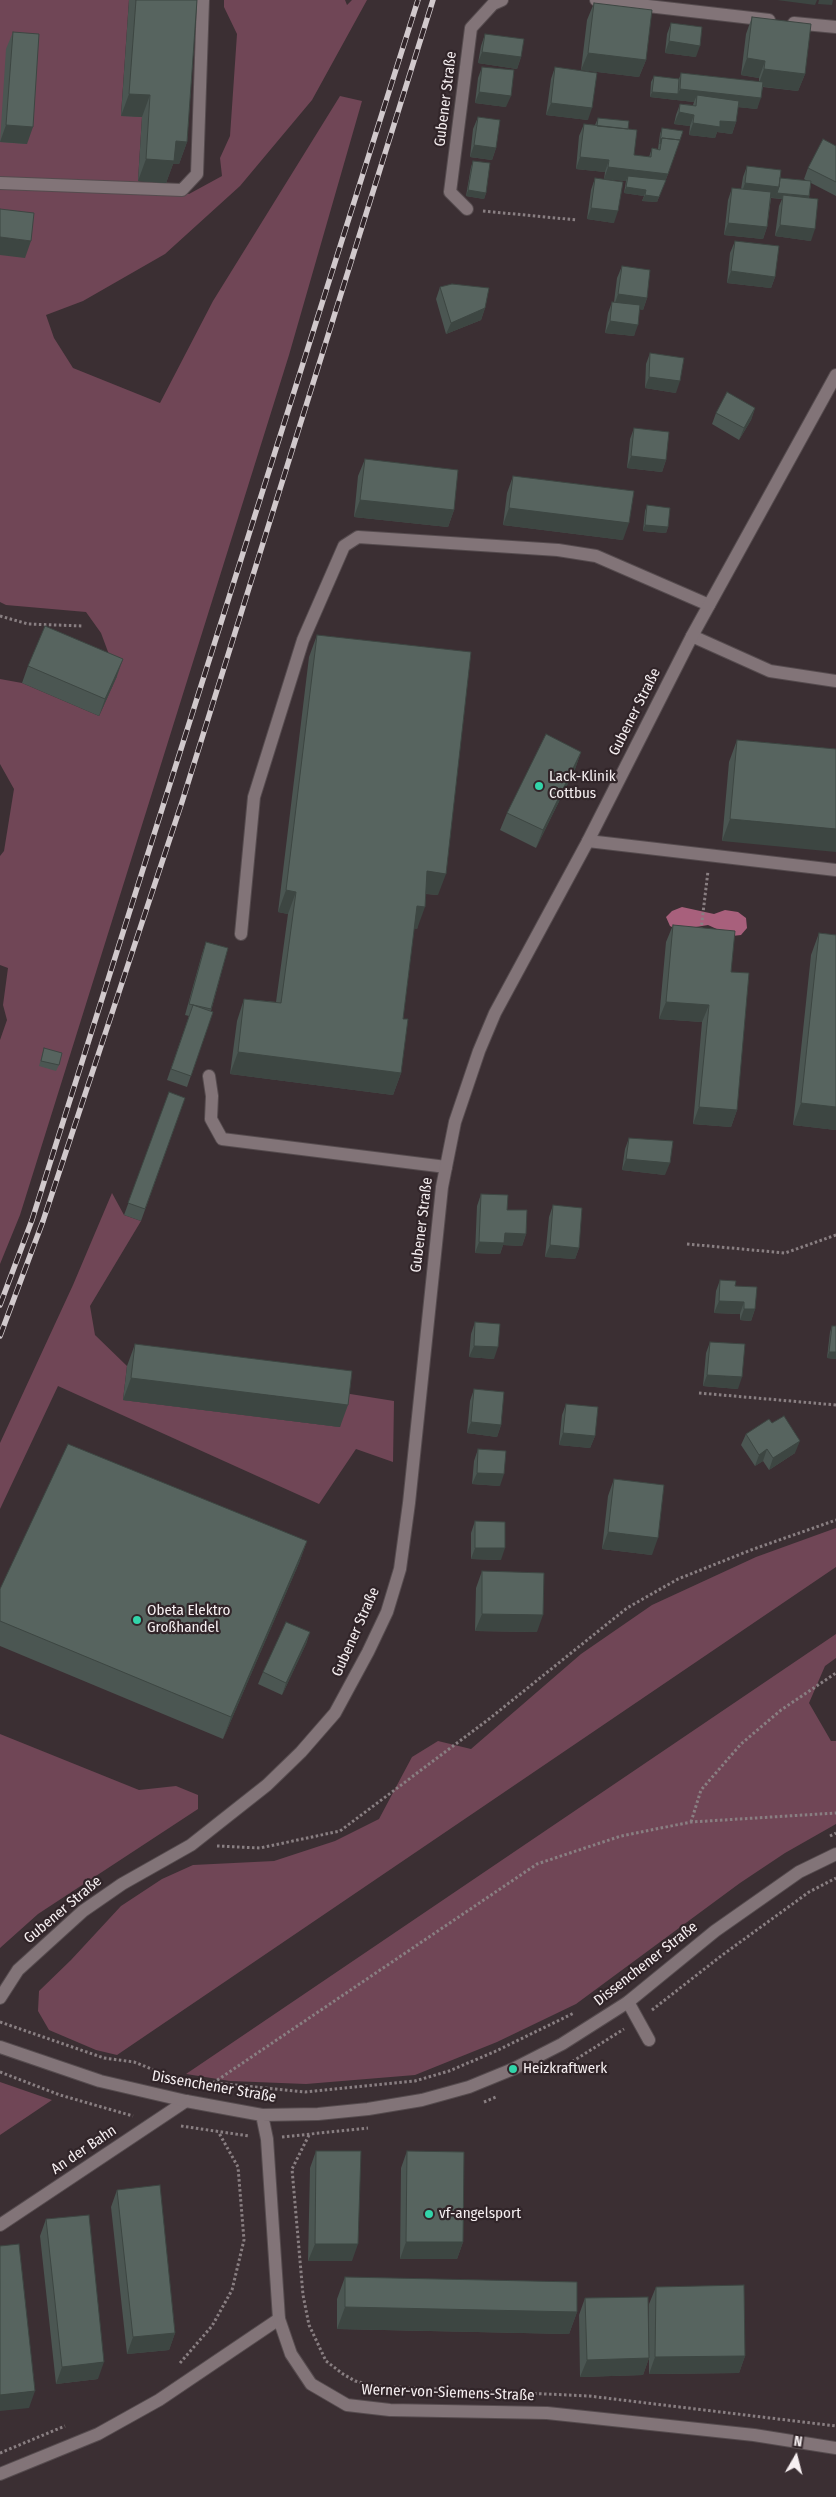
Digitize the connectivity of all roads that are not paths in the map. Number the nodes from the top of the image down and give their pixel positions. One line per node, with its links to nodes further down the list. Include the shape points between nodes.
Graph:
1 (203, 0): 5 (street, via 197,174 182,190)
2 (502, 0): 6 (street, Gubener Straße, via 493,4 471,28 450,192)
3 (596, 0): 4 (street)
4 (836, 27)
5 (0, 183)
6 (467, 210)
7 (836, 375): 8 (street, Gubener Straße)
8 (709, 605): 9 (street, Gubener Straße); 13 (street, via 596,556 558,550 358,537 344,546 303,640 254,797)
9 (692, 636): 10 (street, via 770,672); 11 (street, Gubener Straße)
10 (836, 681)
11 (588, 841): 12 (street); 15 (street, Gubener Straße, via 494,1013 455,1122)
12 (836, 870)
13 (240, 934)
14 (208, 1076): 15 (street, via 212,1096 211,1119 222,1139)
15 (446, 1167): 17 (street, Gubener Straße, via 400,1569 387,1612 368,1652 335,1713 267,1785 191,1845 122,1884 83,1911 18,1970)
16 (836, 1854): 18 (street, Dissenchener Straße, via 800,1872 715,1930)
17 (0, 1998)
18 (628, 2002): 19 (street); 22 (street, Dissenchener Straße, via 562,2044 469,2087 422,2100 368,2109)
19 (649, 2040)
20 (0, 2047): 21 (street, Dissenchener Straße, via 100,2081)
21 (186, 2101): 22 (street, Dissenchener Straße); 23 (street, An der Bahn)
22 (262, 2115): 24 (street, Werner-von-Siemens-Straße, via 268,2148)
23 (0, 2225)
24 (279, 2319): 25 (street, Werner-von-Siemens-Straße, via 291,2354 311,2384 346,2405 390,2410 547,2413 754,2435); 26 (street, via 159,2400 98,2434)
25 (836, 2448)
26 (0, 2474)

